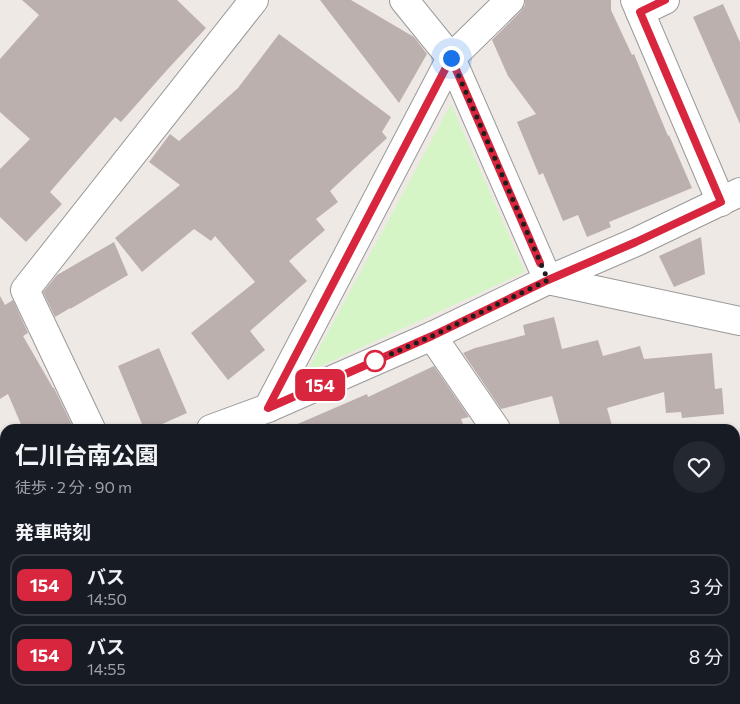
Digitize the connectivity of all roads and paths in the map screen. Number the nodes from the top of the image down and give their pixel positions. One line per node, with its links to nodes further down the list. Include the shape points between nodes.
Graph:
1 (254, 0): 12 (street, via 25,290)
2 (404, 0): 6 (street)
3 (510, 0): 6 (street)
4 (665, 0): 5 (street)
5 (637, 6): 7 (street)
6 (451, 58): 8 (street); 11 (street)
7 (731, 197): 8 (street)
8 (548, 280): 9 (street); 10 (street)
9 (740, 321)
10 (432, 336): 11 (street); 14 (street)
11 (268, 408): 13 (street)
12 (89, 424)
13 (225, 424)
14 (493, 424)

